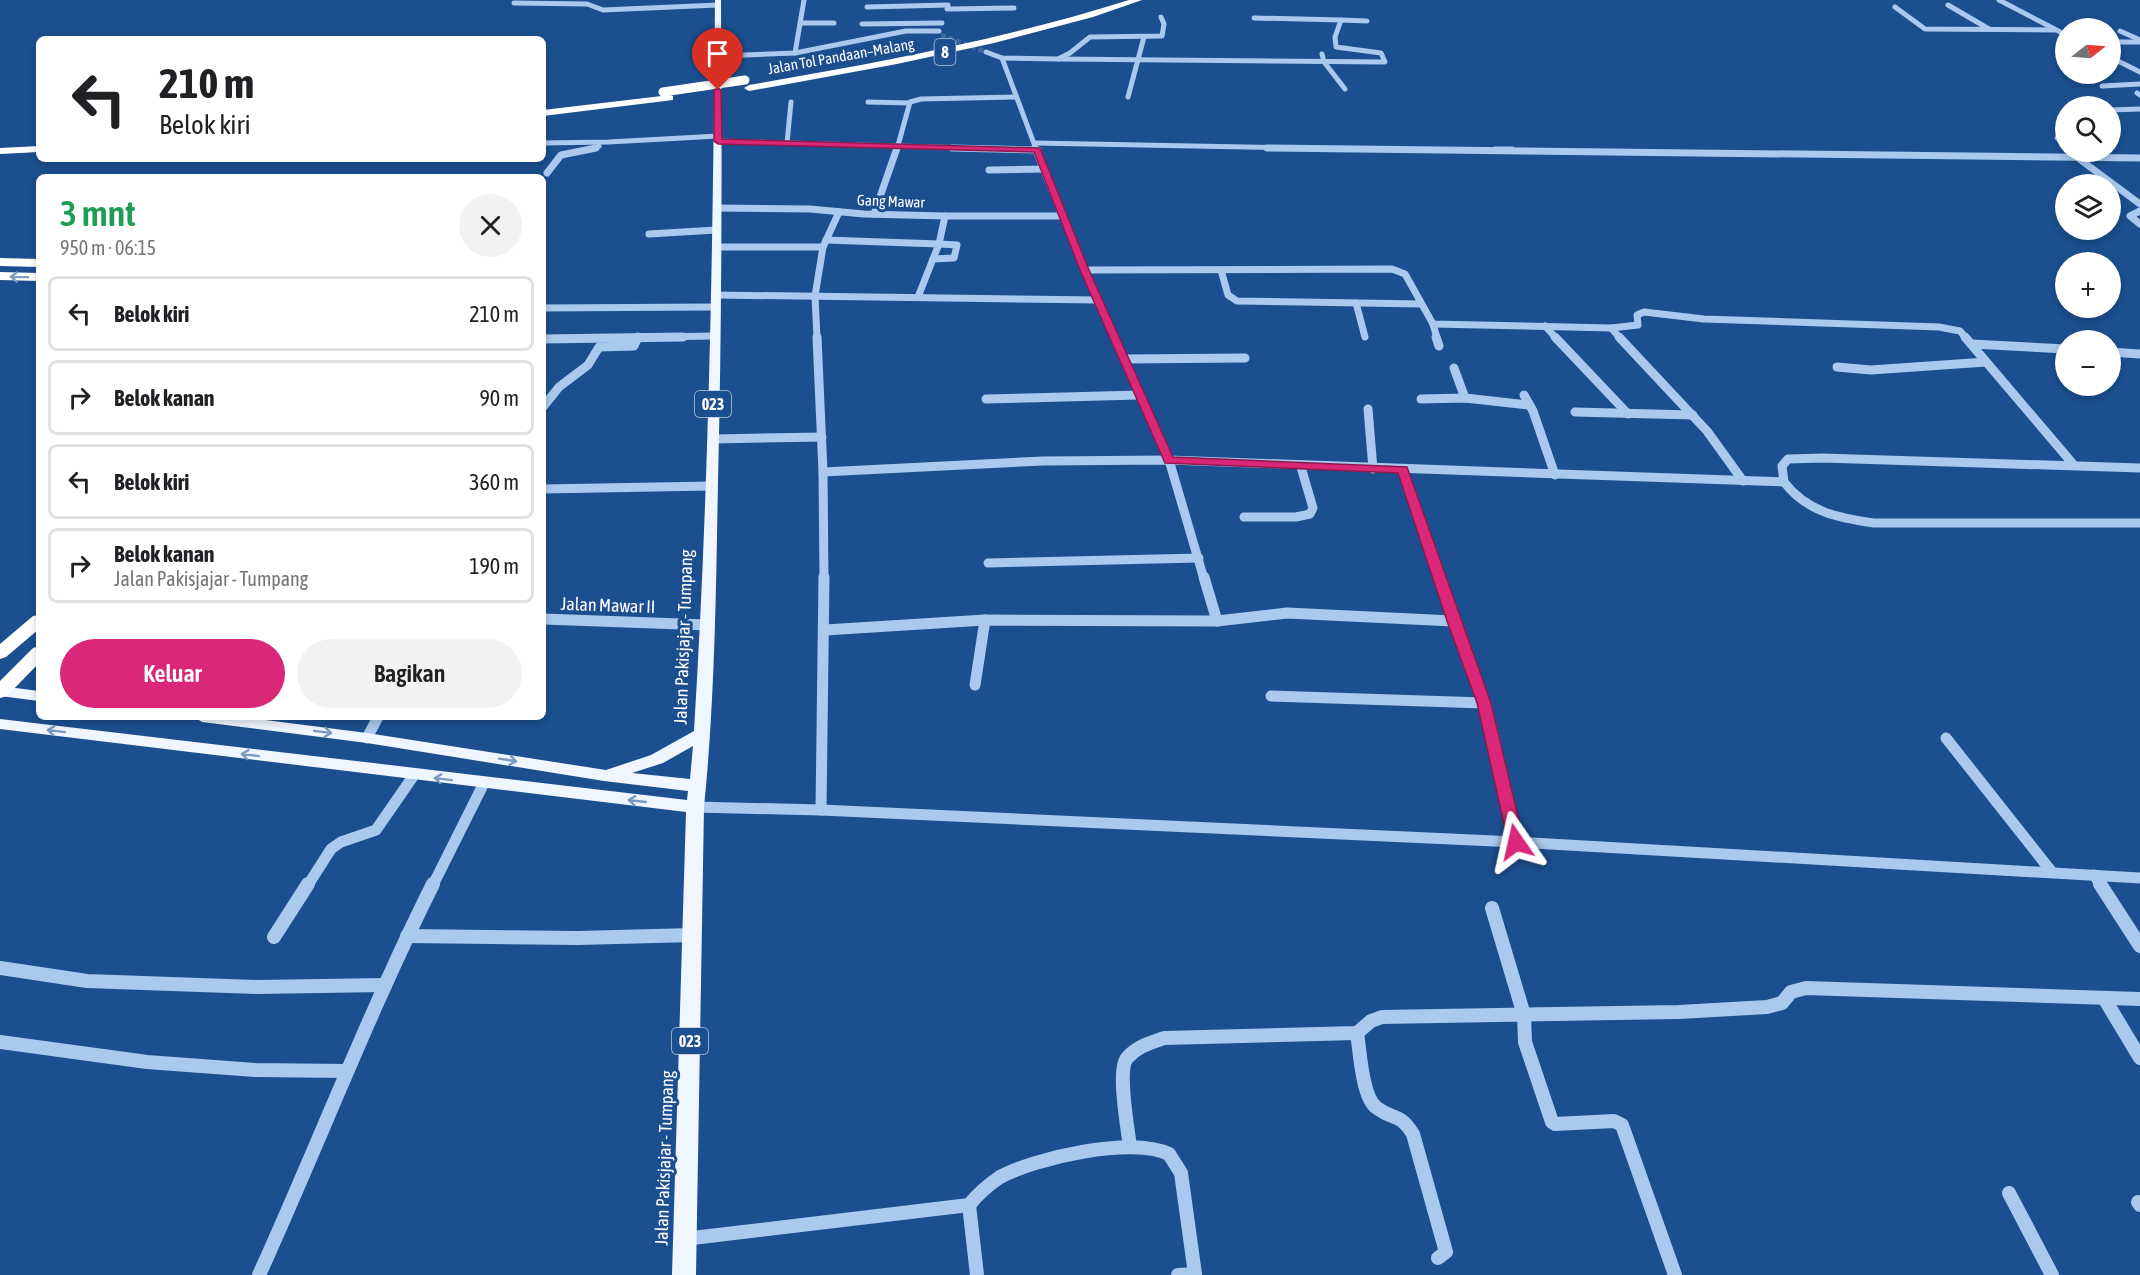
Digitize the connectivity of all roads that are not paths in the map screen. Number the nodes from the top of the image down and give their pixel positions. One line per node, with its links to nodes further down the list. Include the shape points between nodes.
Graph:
1 (804, 0): 16 (street)
2 (1111, 0): 36 (highway, Jalan Tol Pandaan–Malang / 8, via 995,33)
3 (1138, 0): 36 (highway, Jalan Tol Pandaan–Malang / 8, via 953,50)
4 (1999, 0): 21 (street)
5 (718, 2): 6 (street, via 609,10 587,4); 29 (main road, Jalan Pakisjajar - Tumpang / 023)
6 (514, 3)
7 (948, 5): 9 (street); 11 (street); 18 (street)
8 (1948, 5): 20 (street)
9 (867, 6)
10 (1896, 7): 20 (street, via 1925,29)
11 (1014, 8)
12 (1161, 17): 23 (street, via 1162,36)
13 (1254, 18): 14 (street)
14 (1341, 20): 15 (street); 33 (street, via 1336,47 1381,53 1386,60)
15 (1366, 21)
16 (801, 23): 17 (street); 27 (street)
17 (834, 23)
18 (942, 23): 19 (street); 27 (street, via 940,33 906,31)
19 (862, 24)
20 (1991, 30): 21 (street)
21 (2055, 30)
22 (2121, 31): 24 (street)
23 (1144, 37): 31 (street, via 1090,37); 32 (street)
24 (2140, 41): 25 (street)
25 (2121, 42)
26 (986, 52): 30 (street)
27 (795, 53): 29 (street)
28 (1322, 54): 33 (street)
29 (719, 56): 53 (main road, Jalan Pakisjajar - Tumpang / 023)
30 (1002, 58): 31 (street); 41 (street)
31 (1059, 58): 32 (street)
32 (1137, 59): 33 (street); 42 (street)
33 (1324, 62): 39 (street)
34 (2121, 62): 35 (street)
35 (2140, 72)
36 (747, 84): 40 (highway, Jalan Tol Pandaan–Malang / 8)
37 (2140, 84): 38 (street)
38 (2102, 86)
39 (1345, 89)
40 (666, 95): 46 (highway, Jalan Tol Pandaan–Malang / 8); 50 (highway, Jalan Tol Pandaan–Malang / 8)
41 (1015, 97): 45 (street, via 921,99); 59 (street)
42 (1128, 97)
43 (791, 102): 55 (street)
44 (868, 102): 45 (street)
45 (909, 103): 58 (street)
46 (546, 107)
47 (2140, 109): 49 (street)
48 (2121, 110): 49 (street)
49 (2132, 110): 51 (street)
50 (546, 113)
51 (2140, 114)
52 (36, 138): 54 (highway)
53 (718, 139): 55 (street); 57 (street); 70 (main road, Jalan Pakisjajar - Tumpang / 023)
54 (0, 140)
55 (787, 142): 58 (street)
56 (546, 143): 57 (street)
57 (601, 143): 68 (street, via 594,149 561,155)
58 (898, 146): 59 (street); 73 (street)
59 (1036, 146): 62 (street); 66 (street)
60 (36, 147): 61 (highway)
61 (0, 148)
62 (2055, 158)
63 (2121, 158): 64 (street)
64 (2140, 158)
65 (2083, 162): 69 (street)
66 (1045, 169): 67 (street); 75 (street)
67 (989, 170)
68 (547, 173)
69 (2140, 204)
70 (717, 208): 72 (street, Gang Mawar, via 810,208); 77 (main road, Jalan Pakisjajar - Tumpang / 023)
71 (2140, 211): 76 (street, via 2130,216)
72 (839, 212): 73 (street, Gang Mawar); 79 (street)
73 (874, 214): 74 (street, Gang Mawar)
74 (945, 216): 75 (street, Gang Mawar); 80 (street)
75 (1063, 216): 85 (street)
76 (2140, 224)
77 (716, 230): 78 (street); 81 (main road, Jalan Pakisjajar - Tumpang / 023)
78 (650, 234)
79 (825, 244): 80 (street); 81 (street); 89 (street)
80 (939, 244): 82 (street); 82 (street, via 957,245 954,258)
81 (716, 247): 92 (main road, Jalan Pakisjajar - Tumpang / 023)
82 (933, 260): 90 (street)
83 (0, 262): 84 (highway)
84 (36, 263)
85 (1084, 270): 86 (street); 91 (street)
86 (1221, 270): 93 (street, via 1228,295 1237,301); 94 (street, via 1392,269 1405,274)
87 (0, 276): 88 (highway, one-way to 87)
88 (36, 277)
89 (815, 296): 90 (street); 92 (street); 124 (street)
90 (918, 297): 91 (street)
91 (1098, 300): 109 (street)
92 (715, 301): 95 (street); 99 (main road, Jalan Pakisjajar - Tumpang / 023)
93 (1356, 303): 94 (street); 101 (street)
94 (1421, 304): 96 (street)
95 (546, 308)
96 (1434, 324): 97 (street); 104 (street)
97 (1545, 326): 98 (street); 122 (street)
98 (1611, 328): 103 (street, via 1635,327 1637,315 1644,312 1704,319 1939,327 1960,331); 123 (street)
99 (713, 336): 100 (street); 125 (main road, Jalan Pakisjajar - Tumpang / 023)
100 (638, 337): 102 (street); 118 (street, via 634,346 599,347 588,365 559,387)
101 (1365, 337)
102 (546, 339)
103 (1972, 344): 105 (street); 110 (street)
104 (1439, 345)
105 (2055, 348)
106 (2121, 353): 107 (street)
107 (2140, 354)
108 (1245, 358): 109 (street)
109 (1124, 359): 113 (street)
110 (1986, 362): 111 (street, via 1871,370); 127 (street)
111 (1837, 367)
112 (1454, 368): 115 (street)
113 (1140, 395): 116 (street); 126 (street)
114 (1524, 395): 119 (street)
115 (1465, 398): 117 (street); 119 (street)
116 (986, 399)
117 (1421, 399)
118 (546, 403)
119 (1529, 405): 133 (street)
120 (1368, 409): 130 (street)
121 (1575, 412): 122 (street)
122 (1628, 414): 123 (street)
123 (1692, 415): 135 (street)
124 (822, 437): 125 (street); 132 (street)
125 (713, 439): 137 (main road, Jalan Pakisjajar - Tumpang / 023)
126 (1169, 460): 128 (street); 132 (street, via 1043,461); 141 (street)
127 (2073, 464): 129 (street); 136 (street, via 1788,459 1781,466)
128 (1301, 467): 130 (street); 139 (street, via 1313,508 1310,514)
129 (2137, 467): 134 (street)
130 (1373, 469): 131 (street)
131 (1403, 469): 133 (street); 146 (street)
132 (823, 472): 149 (street)
133 (1555, 475): 135 (street)
134 (2140, 475)
135 (1743, 481): 136 (street)
136 (1785, 482): 140 (street, via 1809,507 1836,518)
137 (711, 486): 138 (street); 148 (main road, Jalan Pakisjajar - Tumpang / 023)
138 (546, 489)
139 (1244, 517)
140 (2140, 523)
141 (1199, 558): 142 (street); 145 (street)
142 (988, 563)
143 (546, 619): 148 (street, Jalan Mawar II)
144 (985, 620): 145 (street); 149 (street); 152 (street)
145 (1217, 621): 146 (street, via 1287,613)
146 (1454, 621): 156 (street)
147 (36, 623): 150 (highway)
148 (708, 625): 160 (main road, Jalan Pakisjajar - Tumpang / 023)
149 (825, 630): 168 (street)
150 (5, 647)
151 (36, 655): 153 (highway)
152 (975, 685)
153 (0, 691): 154 (main road)
154 (36, 696)
155 (1271, 696): 156 (street)
156 (1484, 703): 169 (street)
157 (226, 720): 161 (main road, one-way to 161)
158 (376, 720): 161 (street)
159 (0, 724): 163 (main road, one-way to 159)
160 (702, 734): 164 (main road, via 657,759); 166 (main road, Jalan Pakisjajar - Tumpang / 023)
161 (367, 738): 164 (main road, one-way to 164)
162 (1946, 738): 170 (street)
163 (414, 775): 165 (main road, one-way to 163); 176 (street, via 376,830 331,849)
164 (604, 775): 166 (main road)
165 (484, 783): 167 (main road, one-way to 165); 175 (street)
166 (698, 786): 167 (main road, Jalan Pakisjajar - Tumpang / 023)
167 (695, 807): 168 (street); 174 (main road, Jalan Pakisjajar - Tumpang / 023)
168 (821, 810): 169 (street)
169 (1516, 842): 170 (street)
170 (2051, 872): 171 (street)
171 (2094, 875): 172 (street); 177 (street)
172 (2140, 878)
173 (1491, 908): 182 (street)
174 (693, 935): 175 (street); 190 (main road, Jalan Pakisjajar - Tumpang / 023)
175 (407, 936): 179 (street)
176 (274, 937)
177 (2140, 946)
178 (0, 968): 179 (street, via 87,981 256,987)
179 (385, 986): 186 (street)
180 (2104, 998): 181 (street); 182 (street, via 1806,988 1767,1007); 185 (street)
181 (2140, 999)
182 (1524, 1015): 183 (street, via 1382,1017); 196 (street, via 1525,1042 1552,1122 1614,1121 1626,1131)
183 (1356, 1033): 187 (street, via 1164,1038 1140,1046 1125,1060 1123,1076); 191 (street, via 1368,1098 1382,1113 1404,1121 1413,1134 1446,1252)
184 (0, 1042): 186 (street, via 158,1063)
185 (2140, 1058)
186 (346, 1071): 192 (street)
187 (1130, 1147): 189 (street, via 1083,1151 1018,1169 984,1187); 195 (street, via 1161,1151 1177,1162 1195,1274)
188 (2009, 1193): 197 (street)
189 (969, 1205): 190 (street); 194 (street)
190 (684, 1239): 193 (main road, Jalan Pakisjajar - Tumpang / 023)
191 (1438, 1258)
192 (260, 1275)
193 (684, 1275)
194 (977, 1275)
195 (1179, 1275)
196 (1675, 1275)
197 (2052, 1275)

